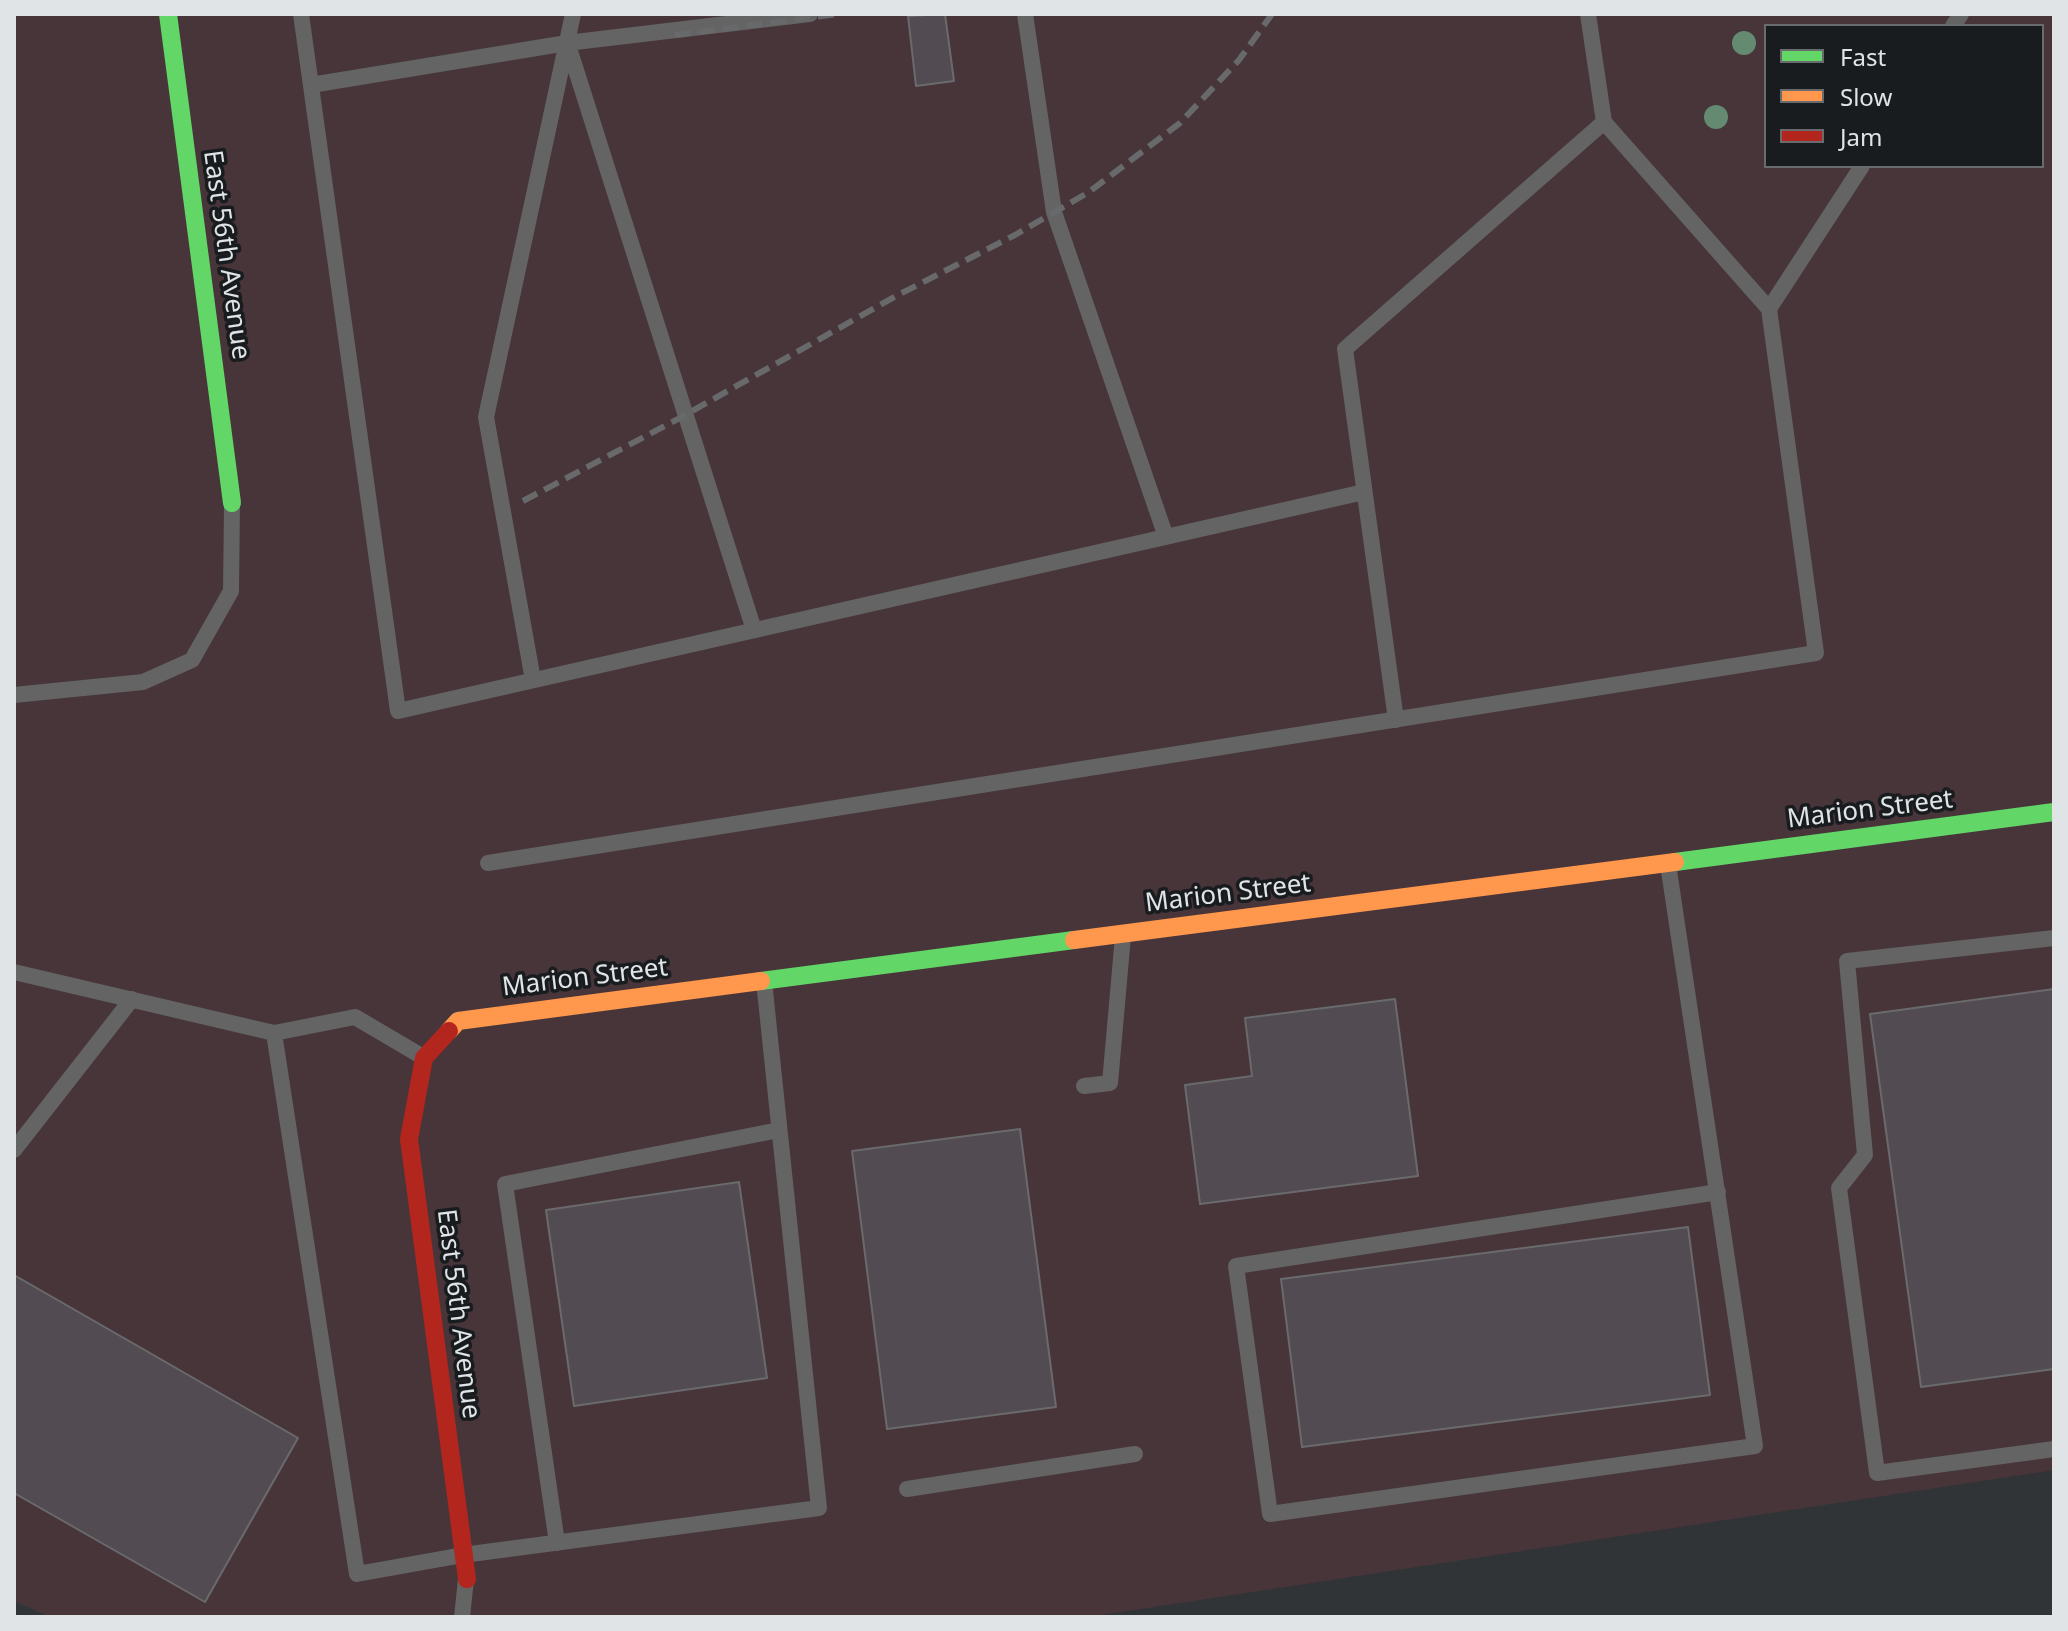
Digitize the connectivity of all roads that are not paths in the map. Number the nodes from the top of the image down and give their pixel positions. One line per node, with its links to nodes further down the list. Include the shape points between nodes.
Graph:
1 (168, 14): 13 (street, East 56th Avenue)
2 (301, 14): 8 (lane)
3 (573, 14): 7 (lane)
4 (810, 14): 7 (lane)
5 (1025, 14): 14 (lane, via 1054,212)
6 (1588, 14): 9 (lane)
7 (567, 43): 8 (lane); 15 (lane); 16 (lane, via 486,417)
8 (311, 85): 16 (lane, via 398,711)
9 (1604, 122): 11 (lane); 12 (lane, via 1345,349)
10 (1861, 168): 11 (lane)
11 (1769, 309): 18 (lane, via 1816,653)
12 (1364, 492): 14 (lane); 18 (lane)
13 (232, 503): 17 (lane, via 231,591 192,660 143,682)
14 (1166, 537): 15 (lane)
15 (754, 630): 16 (lane)
16 (533, 680)
17 (14, 695)
18 (1396, 720): 20 (lane)
19 (2054, 812): 21 (street, Marion Street)
20 (488, 863)
21 (1668, 863): 22 (street, Marion Street); 32 (lane)
22 (1123, 934): 25 (street, Marion Street); 29 (lane, via 1110,1083)
23 (2054, 938): 33 (lane, via 1847,961 1865,1155 1839,1188 1877,1473)
24 (14, 972): 26 (lane)
25 (764, 981): 28 (street, Marion Street, via 458,1021); 30 (lane)
26 (132, 999): 27 (lane); 31 (lane)
27 (274, 1033): 28 (lane, via 355,1017); 37 (lane, via 357,1574)
28 (424, 1058): 37 (street, East 56th Avenue, via 409,1139)
29 (1084, 1086)
30 (779, 1130): 36 (lane, via 505,1184); 36 (lane, via 819,1508)
31 (14, 1150)
32 (1718, 1192): 32 (lane, via 1755,1446 1270,1514 1236,1266)
33 (2054, 1449)
34 (1135, 1454): 35 (lane)
35 (907, 1489)
36 (557, 1543): 37 (lane)
37 (463, 1555): 38 (street, East 56th Avenue)
38 (467, 1579): 39 (lane)
39 (462, 1617)

